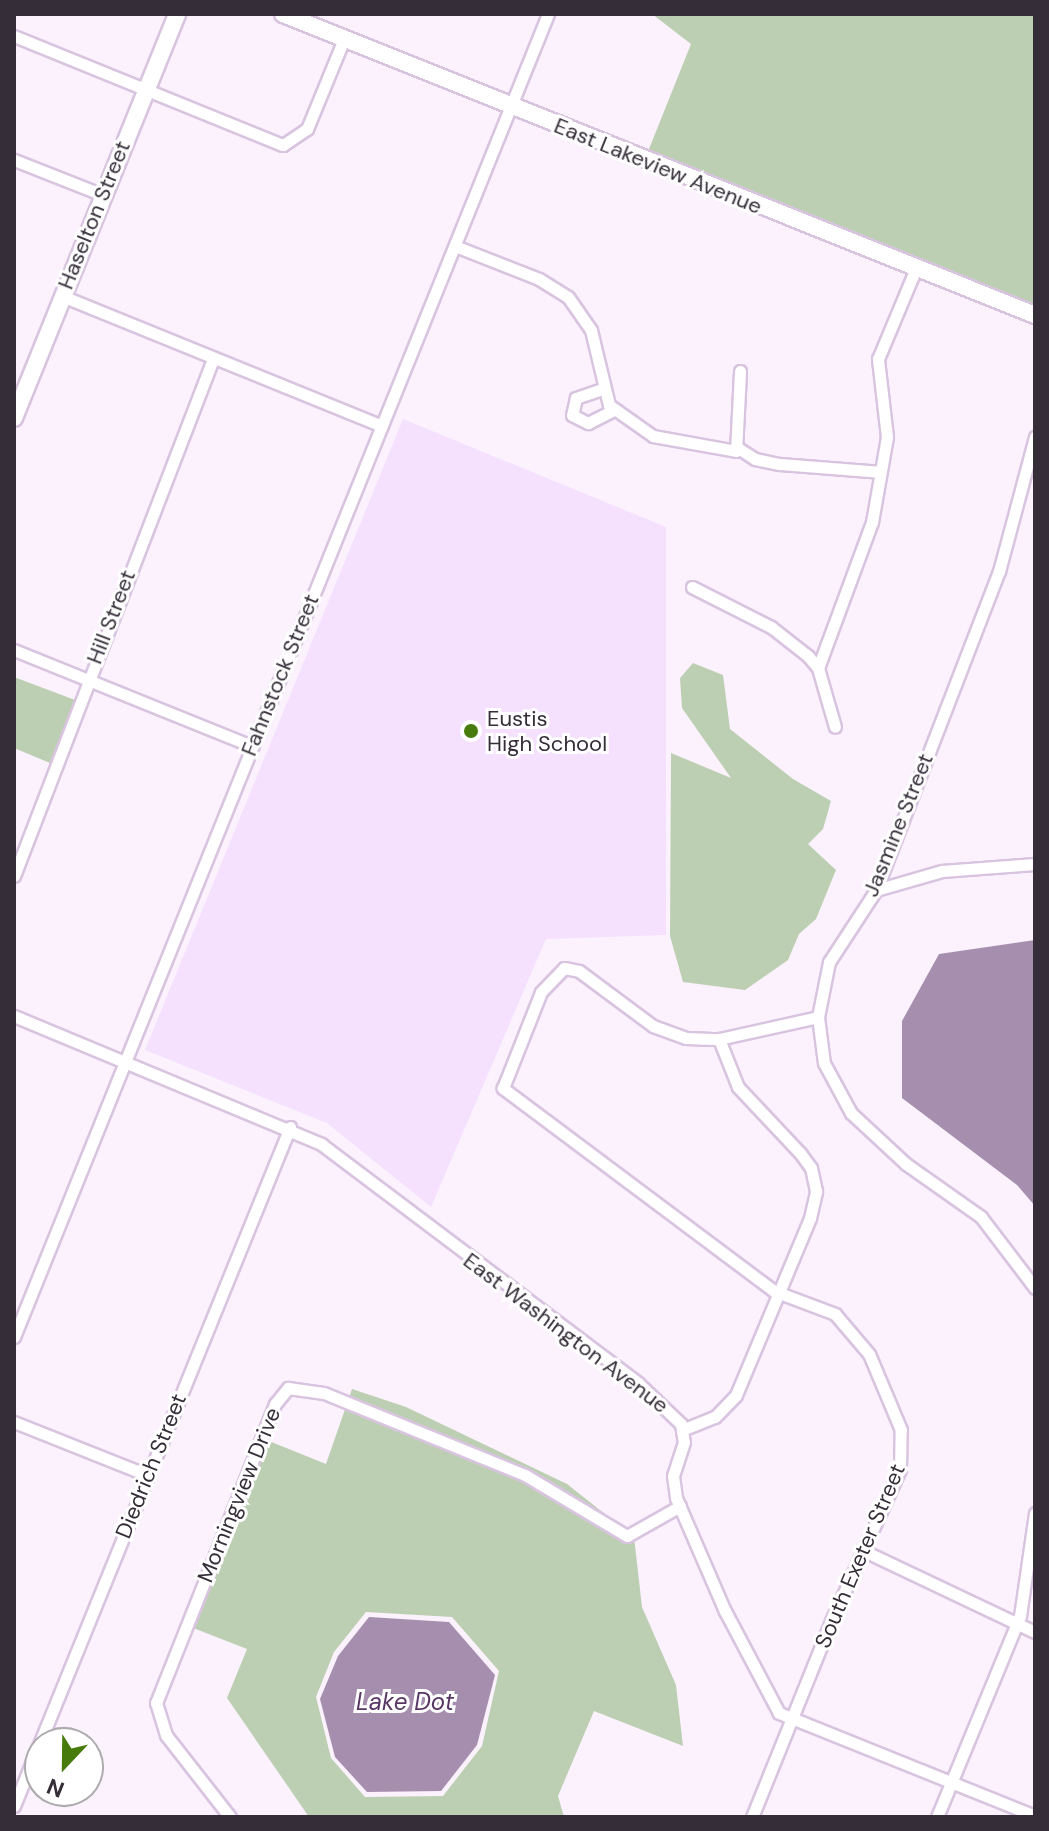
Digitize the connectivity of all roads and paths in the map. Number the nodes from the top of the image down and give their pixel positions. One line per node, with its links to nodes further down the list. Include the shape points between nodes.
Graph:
1 (177, 14): 7 (street, Haselton Street)
2 (283, 14): 4 (street, East Lakeview Avenue)
3 (548, 14): 8 (street, Fahnstock Street)
4 (297, 18): 6 (street, East Lakeview Avenue)
5 (14, 36): 7 (street)
6 (344, 39): 7 (street, via 317,109 292,144 277,144); 8 (street, East Lakeview Avenue)
7 (145, 88): 10 (street, Haselton Street)
8 (511, 107): 11 (street, Fahnstock Street); 12 (street, East Lakeview Avenue)
9 (14, 160): 10 (street)
10 (103, 195): 13 (street, Haselton Street)
11 (455, 246): 17 (street, via 539,279 568,297 591,330); 20 (street, Fahnstock Street)
12 (916, 268): 14 (street, East Lakeview Avenue); 23 (street, via 878,359 887,437)
13 (62, 296): 15 (street); 19 (street, Haselton Street)
14 (1035, 315)
15 (213, 359): 20 (street); 27 (street, Hill Street)
16 (740, 371): 22 (street)
17 (602, 389): 18 (street); 18 (street, via 576,398 572,415 588,423)
18 (613, 410): 22 (street, via 653,436 732,452)
19 (15, 411)
20 (382, 426): 29 (street, Fahnstock Street)
21 (1035, 437): 32 (street, Jasmine Street, via 999,571)
22 (738, 448): 23 (street, via 755,459 779,464)
23 (880, 472): 26 (street, via 860,562)
24 (692, 587): 26 (street, via 771,627)
25 (14, 650): 27 (street)
26 (818, 668): 28 (street)
27 (87, 682): 29 (street); 31 (street, Hill Street)
28 (835, 727)
29 (252, 746): 36 (street, Fahnstock Street)
30 (1035, 864): 32 (street, via 942,871)
31 (14, 876)
32 (876, 890): 34 (street, Jasmine Street, via 829,962)
33 (14, 1016): 36 (street, East Washington Avenue)
34 (818, 1017): 35 (street); 38 (street, Jasmine Street, via 824,1063 851,1113 906,1164 981,1217)
35 (719, 1039): 39 (street, via 738,1087 800,1153 815,1177 810,1218); 39 (street, South Exeter Street, via 686,1038 653,1026 579,971 564,968 541,992 503,1088)
36 (125, 1061): 37 (street, East Washington Avenue); 40 (street, Fahnstock Street)
37 (290, 1127): 42 (street, East Washington Avenue, via 321,1144 638,1383 675,1415); 43 (street, Diedrich Street)
38 (1035, 1288)
39 (778, 1292): 42 (street, via 736,1395 715,1417); 46 (street, South Exeter Street, via 824,1308 850,1327 869,1354 901,1430 900,1469)
40 (14, 1337)
41 (14, 1422): 43 (street)
42 (682, 1430): 44 (street, East Washington Avenue, via 684,1442 673,1476)
43 (147, 1475): 51 (street, Diedrich Street)
44 (680, 1506): 49 (street, East Washington Avenue, via 756,1672 779,1713); 53 (street, Morningview Drive, via 627,1536 525,1475 324,1393 288,1388 275,1404 156,1703 166,1735)
45 (1035, 1513): 47 (street)
46 (862, 1550): 47 (street); 49 (street, South Exeter Street)
47 (1017, 1624): 48 (street); 50 (street)
48 (1035, 1632)
49 (792, 1718): 50 (street, East Washington Avenue); 54 (street, South Exeter Street)
50 (951, 1781): 52 (street, East Washington Avenue); 55 (street)
51 (14, 1806)
52 (1035, 1816)
53 (230, 1817)
54 (752, 1817)
55 (937, 1817)

